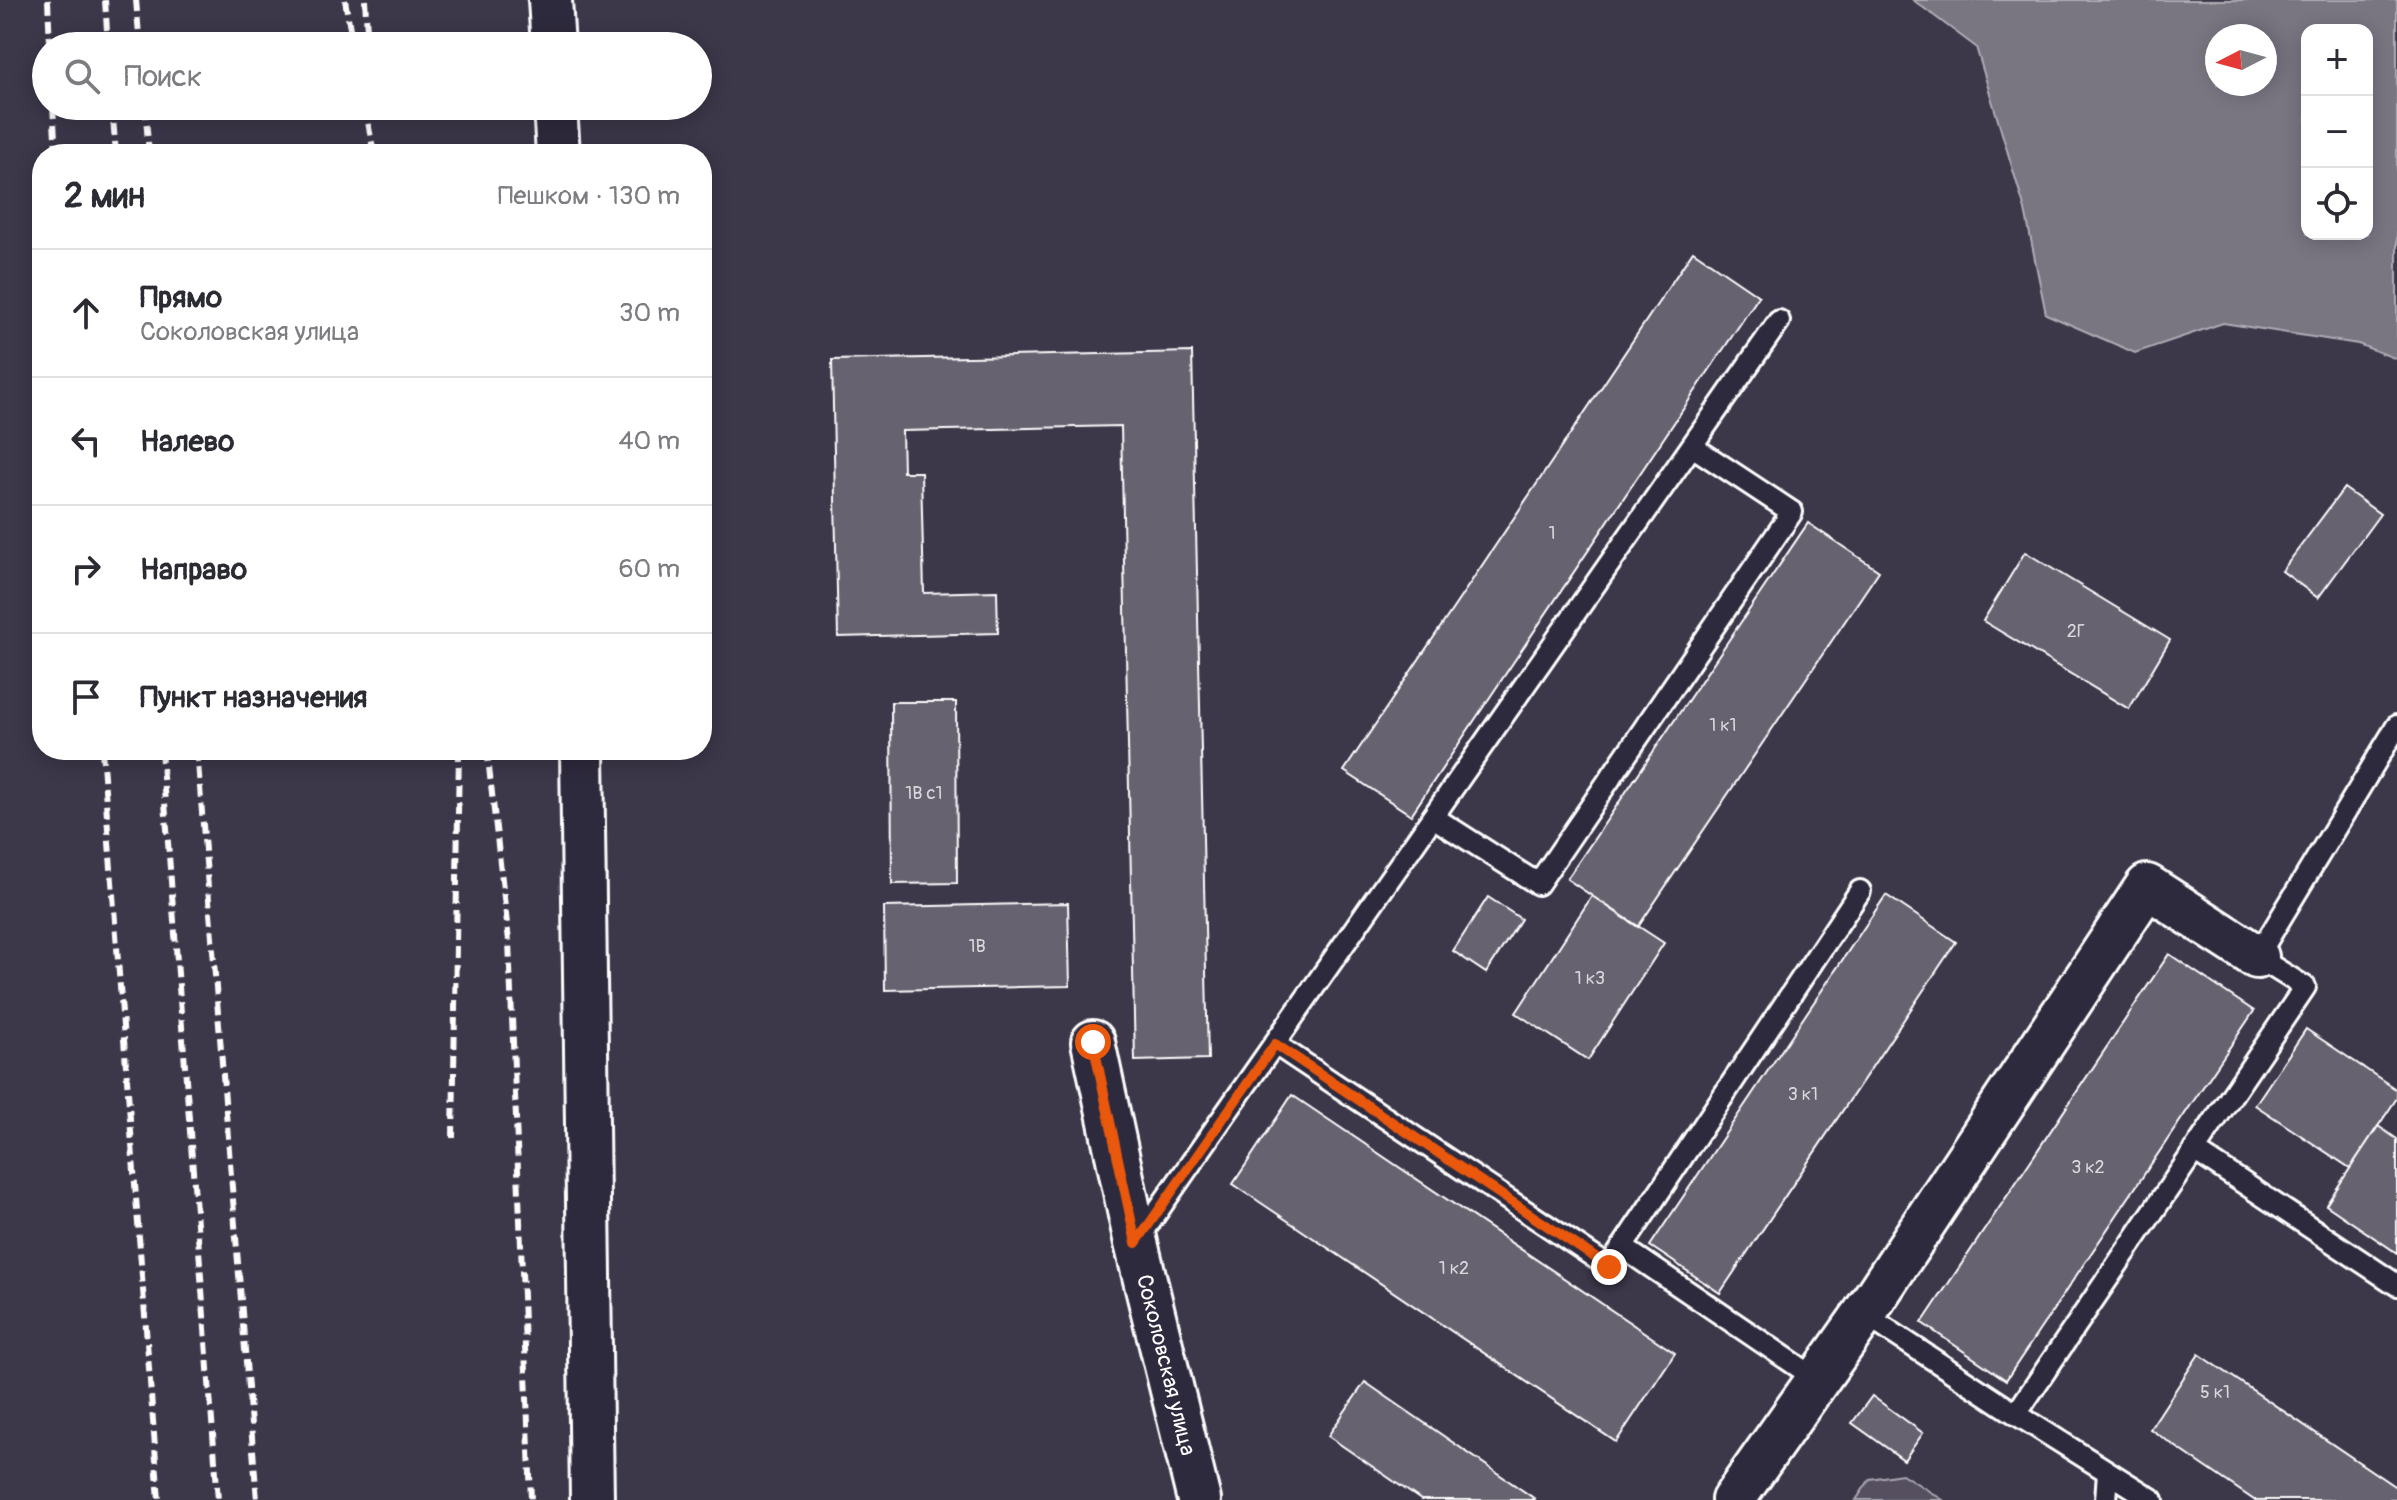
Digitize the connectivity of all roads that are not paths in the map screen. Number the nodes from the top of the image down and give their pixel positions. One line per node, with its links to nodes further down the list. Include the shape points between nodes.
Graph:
1 (550, 0): 2 (street)
2 (552, 32)
3 (556, 120): 4 (street)
4 (557, 144)
5 (1779, 321): 6 (lane)
6 (1692, 446): 9 (lane); 9 (lane, via 1792,512 1538,884)
7 (2397, 726): 11 (lane)
8 (582, 760): 22 (street)
9 (1433, 817): 13 (lane)
10 (1860, 891): 16 (lane)
11 (2257, 957): 14 (lane, via 2305,987); 18 (street, via 2147,886)
12 (1093, 1042): 15 (street, Соколовская улица)
13 (1275, 1044): 15 (lane); 16 (lane, via 1609,1267)
14 (2194, 1150): 17 (lane); 20 (lane)
15 (1136, 1243): 23 (street, Соколовская улица)
16 (1622, 1247): 19 (lane)
17 (2397, 1285)
18 (1864, 1314): 19 (street); 20 (lane)
19 (1818, 1380): 24 (street)
20 (2016, 1414): 21 (lane)
21 (2108, 1472): 25 (lane); 26 (lane)
22 (592, 1500)
23 (1199, 1500)
24 (1733, 1500)
25 (2106, 1500)
26 (2153, 1500)

